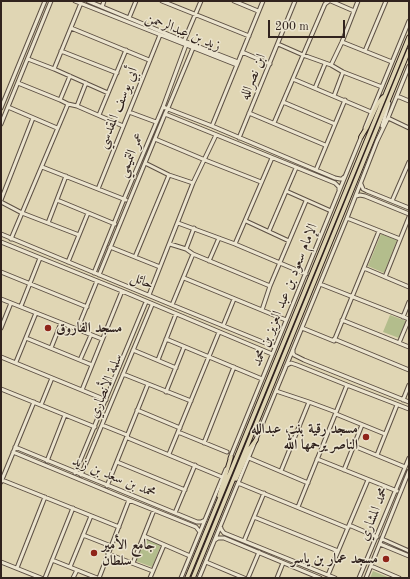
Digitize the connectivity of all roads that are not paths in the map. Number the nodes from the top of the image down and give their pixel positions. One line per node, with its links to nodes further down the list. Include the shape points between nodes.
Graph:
1 (45, 1): 70 (street)
2 (52, 1): 39 (street)
3 (75, 1): 15 (street, زيد بن عبدالرحمن)
4 (88, 1): 16 (street, زيد بن عبدالرحمن)
5 (104, 1): 16 (street)
6 (136, 1): 20 (street)
7 (162, 1): 19 (street)
8 (201, 1): 19 (street)
9 (234, 1): 17 (street)
10 (263, 1): 17 (street)
11 (295, 1): 28 (street, ابن نصرالله)
12 (330, 1): 18 (street); 38 (street, via 325,4)
13 (358, 1): 18 (street)
14 (386, 1): 35 (street)
15 (81, 3): 22 (street); 23 (street, زيد بن عبدالرحمن)
16 (102, 7): 20 (street, زيد بن عبدالرحمن)
17 (258, 11): 24 (street)
18 (354, 11): 27 (street)
19 (196, 15): 24 (street); 26 (street)
20 (129, 18): 26 (street, زيد بن عبدالرحمن)
21 (409, 21): 41 (street, الإمام سعود بن عبد العزيز بن محمد)
22 (71, 28): 31 (street); 32 (street)
23 (160, 35): 29 (street, زيد بن عبدالرحمن); 40 (street, أبي يوسف المقدسي)
24 (249, 36): 37 (street)
25 (409, 37): 58 (main road, الإمام سعود بن عبد العزيز بن محمد)
26 (184, 41): 42 (street, زيد بن عبدالرحمن)
27 (342, 42): 35 (street); 45 (street)
28 (278, 44): 38 (street); 43 (street, ابن نصرالله)
29 (186, 46): 30 (street, زيد بن عبدالرحمن); 33 (street, عمر التميمي)
30 (193, 48): 36 (street); 42 (street, زيد بن عبدالرحمن)
31 (61, 50): 47 (street); 50 (street)
32 (126, 50): 40 (street); 50 (street)
33 (185, 50): 36 (street); 69 (street, عمر التميمي)
34 (409, 50): 60 (main road, الإمام سعود بن عبد العزيز بن محمد)
35 (365, 51): 41 (street)
36 (191, 52): 71 (street)
37 (242, 52): 42 (street); 43 (street)
38 (303, 55): 44 (street); 52 (street)
39 (28, 59): 47 (street); 53 (street)
40 (149, 60): 72 (street, أبي يوسف المقدسي)
41 (392, 62): 55 (street, الإمام سعود بن عبد العزيز بن محمد)
42 (238, 64): 84 (street)
43 (270, 64): 75 (street, ابن نصرالله)
44 (325, 64): 45 (street); 56 (street)
45 (331, 65): 48 (street)
46 (409, 66): 49 (street, الإمام سعود بن عبد العزيز بن محمد)
47 (54, 69): 51 (street)
48 (344, 72): 55 (street); 59 (street)
49 (408, 72): 61 (street, الإمام سعود بن عبد العزيز بن محمد)
50 (116, 73): 57 (street)
51 (70, 76): 54 (street); 62 (street)
52 (293, 79): 56 (street); 65 (street)
53 (18, 83): 62 (street); 68 (street)
54 (86, 83): 57 (street); 67 (street)
55 (382, 87): 73 (street, الإمام سعود بن عبد العزيز بن محمد)
56 (315, 88): 59 (street)
57 (108, 93): 76 (street)
58 (385, 94): 88 (main road); 280 (main road, الإمام سعود بن عبد العزيز بن محمد)
59 (334, 96): 63 (street)
60 (390, 96): 91 (street); 274 (main road, الإمام سعود بن عبد العزيز بن محمد)
61 (396, 96): 64 (street); 78 (street, الإمام سعود بن عبد العزيز بن محمد)
62 (60, 100): 66 (street)
63 (345, 100): 73 (street); 82 (street)
64 (409, 101)
65 (283, 102): 80 (street); 82 (street)
66 (68, 104): 67 (street); 85 (street)
67 (77, 106): 76 (street)
68 (8, 107): 77 (street); 81 (street)
69 (163, 107): 71 (street); 79 (street, عمر التميمي)
70 (1, 108)
71 (168, 108): 74 (street); 84 (street)
72 (129, 112): 79 (street); 83 (street, أبي يوسف المقدسي)
73 (371, 112): 88 (street, الإمام سعود بن عبد العزيز بن محمد)
74 (165, 114): 87 (street); 90 (street)
75 (249, 114): 80 (street); 89 (street, ابن نصرالله)
76 (99, 115): 83 (street)
77 (33, 118): 85 (street); 116 (street)
78 (388, 118): 86 (street); 91 (street, الإمام سعود بن عبد العزيز بن محمد)
79 (156, 122): 114 (street, عمر التميمي)
80 (274, 123): 92 (street)
81 (1, 124)
82 (335, 124): 92 (street)
83 (123, 126): 108 (street, أبي يوسف المقدسي)
84 (212, 126): 89 (street)
85 (57, 128): 97 (street)
86 (409, 128)
87 (216, 135): 93 (street); 94 (street)
88 (361, 137): 100 (street, الإمام سعود بن عبد العزيز بن محمد)
89 (239, 138): 99 (street)
90 (155, 139): 94 (street); 96 (street)
91 (377, 141): 107 (street, الإمام سعود بن عبد العزيز بن محمد)
92 (325, 145): 99 (street)
93 (272, 158): 98 (street); 105 (street)
94 (205, 160): 105 (street); 106 (street)
95 (409, 162): 103 (street)
96 (145, 164): 101 (street); 117 (street)
97 (42, 167): 102 (street); 122 (street)
98 (296, 168): 109 (street); 111 (street, via 335,183 339,187)
99 (316, 170): 100 (street, via 340,179)
100 (347, 174): 111 (street, الإمام سعود بن عبد العزيز بن محمد)
101 (169, 175): 106 (street); 145 (street)
102 (66, 176): 108 (street); 115 (street)
103 (404, 176): 104 (street); 119 (street)
104 (409, 178)
105 (262, 182): 126 (street)
106 (193, 184): 128 (street)
107 (361, 184): 110 (street); 113 (street, الإمام سعود بن عبد العزيز بن محمد)
108 (98, 189): 114 (street)
109 (286, 191): 118 (street); 131 (street)
110 (367, 191): 112 (street, via 364,193); 119 (street)
111 (339, 192): 121 (street, الإمام سعود بن عبد العزيز بن محمد)
112 (365, 196): 113 (street); 124 (street)
113 (355, 197): 125 (street, الإمام سعود بن عبد العزيز بن محمد)
114 (124, 199): 117 (street); 129 (street, عمر التميمي)
115 (57, 200): 123 (street); 127 (street)
116 (1, 201): 122 (street)
117 (129, 201): 142 (street)
118 (306, 201): 121 (street); 138 (street)
119 (392, 201): 120 (street)
120 (409, 208)
121 (331, 211): 154 (street, الإمام سعود بن عبد العزيز بن محمد)
122 (22, 213): 127 (street); 136 (street)
123 (88, 213): 129 (street); 134 (street)
124 (409, 216): 137 (street)
125 (347, 218): 132 (street); 160 (street, الإمام سعود بن عبد العزيز بن محمد)
126 (246, 221): 131 (street); 141 (street)
127 (48, 223): 134 (street)
128 (178, 223): 130 (street); 140 (street)
129 (114, 224): 153 (street, عمر التميمي)
130 (194, 228): 135 (street); 143 (street)
131 (269, 231): 138 (street)
132 (379, 231): 137 (street); 151 (street)
133 (1, 234): 136 (street, حائل)
134 (79, 235): 148 (street)
135 (219, 238): 141 (street); 147 (street)
136 (11, 239): 148 (street, حائل)
137 (400, 239): 156 (street)
138 (289, 241): 149 (street)
139 (1, 242): 146 (street, حائل)
140 (170, 244): 143 (street); 150 (street)
141 (236, 244): 149 (street)
142 (110, 247): 145 (street); 155 (street)
143 (186, 249): 144 (street)
144 (193, 254): 147 (street); 157 (street)
145 (135, 257): 150 (street)
146 (40, 258): 158 (street, حائل); 159 (street)
147 (209, 261): 161 (street)
148 (68, 262): 153 (street, حائل)
149 (281, 263): 154 (street); 161 (street)
150 (160, 268): 164 (street)
151 (364, 268): 156 (street); 165 (street)
152 (1, 272): 159 (street)
153 (94, 273): 155 (street, حائل)
154 (306, 274): 180 (street, الإمام سعود بن عبد العزيز بن محمد)
155 (99, 275): 164 (street, حائل)
156 (385, 277): 162 (street)
157 (184, 278): 167 (street); 172 (street)
158 (97, 281): 163 (street, حائل); 174 (street)
159 (30, 284): 173 (street); 174 (street)
160 (320, 284): 165 (street); 185 (street, الإمام سعود بن عبد العزيز بن محمد)
161 (270, 286): 175 (street)
162 (409, 287)
163 (122, 292): 168 (street, حائل); 190 (street)
164 (149, 296): 172 (street, حائل)
165 (352, 296): 178 (street); 181 (street)
166 (1, 299): 170 (street)
167 (234, 299): 175 (street); 183 (street)
168 (146, 302): 171 (street, حائل); 225 (street, سلمة الأنصاري)
169 (409, 302): 178 (street)
170 (11, 303): 173 (street); 184 (street)
171 (152, 304): 177 (street, حائل); 200 (street, سلمة الأنصاري)
172 (172, 305): 183 (street, حائل)
173 (21, 306): 176 (street)
174 (87, 307): 186 (street)
175 (262, 310): 180 (street)
176 (36, 313): 182 (street); 189 (street)
177 (176, 314): 187 (street, حائل); 191 (street)
178 (403, 317): 179 (street)
179 (409, 319): 193 (street)
180 (286, 320): 195 (street, الإمام سعود بن عبد العزيز بن محمد)
181 (342, 320): 192 (street); 193 (street)
182 (61, 323): 186 (street); 198 (street)
183 (224, 326): 194 (street, حائل)
184 (1, 328)
185 (302, 328): 192 (street); 199 (street, الإمام سعود بن عبد العزيز بن محمد)
186 (77, 330): 188 (street)
187 (219, 332): 201 (street, حائل); 203 (street)
188 (91, 335): 190 (street); 206 (street)
189 (26, 338): 198 (street); 208 (street)
190 (102, 339): 210 (street)
191 (166, 339): 196 (street); 207 (street)
192 (334, 340): 214 (street)
193 (399, 343): 197 (street)
194 (270, 344): 195 (street, حائل); 201 (street)
195 (275, 346): 202 (street, الإمام سعود بن عبد العزيز بن محمد)
196 (184, 347): 203 (street); 212 (street)
197 (409, 347)
198 (51, 348): 206 (street)
199 (293, 348): 205 (street, via 294,355); 213 (street, الإمام سعود بن عبد العزيز بن محمد)
200 (133, 350): 207 (street); 215 (street, سلمة الأنصاري)
201 (267, 352): 202 (street, حائل)
202 (272, 354): 217 (street, الإمام سعود بن عبد العزيز بن محمد)
203 (209, 356): 211 (street); 227 (street)
204 (1, 357): 208 (street)
205 (300, 359): 209 (street, via 295,360); 226 (street)
206 (80, 360): 210 (street)
207 (158, 360): 212 (street)
208 (16, 362): 216 (street)
209 (297, 364): 213 (street, via 291,363); 219 (street)
210 (92, 365): 222 (street)
211 (234, 367): 217 (street); 245 (street)
212 (176, 368): 224 (street)
213 (284, 369): 223 (street, الإمام سعود بن عبد العزيز بن محمد)
214 (409, 370)
215 (123, 374): 218 (street); 237 (street, سلمة الأنصاري)
216 (52, 378): 222 (street); 232 (street)
217 (262, 379): 252 (street, الإمام سعود بن عبد العزيز بن محمد)
218 (148, 384): 224 (street); 234 (street)
219 (347, 385): 231 (street); 235 (street)
220 (409, 385): 226 (street)
221 (1, 389): 228 (street)
222 (82, 390): 225 (street)
223 (276, 391): 229 (street); 244 (street, الإمام سعود بن عبد العزيز بن محمد)
224 (166, 392): 227 (street)
225 (106, 400): 239 (street, سلمة الأنصاري)
226 (403, 400): 230 (street)
227 (191, 401): 240 (street)
228 (34, 402): 232 (street); 247 (street)
229 (309, 402): 235 (street); 263 (street)
230 (409, 402)
231 (397, 404): 233 (street); 242 (street)
232 (41, 405): 236 (street)
233 (409, 409)
234 (137, 410): 240 (street); 243 (street)
235 (336, 413): 238 (street); 255 (street)
236 (65, 415): 239 (street); 256 (street)
237 (102, 424): 243 (street); 261 (street, سلمة الأنصاري)
238 (362, 425): 242 (street); 246 (street)
239 (95, 427): 260 (street, سلمة الأنصاري)
240 (180, 428): 241 (street)
241 (178, 432): 245 (street); 250 (street)
242 (385, 434): 251 (street)
243 (128, 435): 250 (street, via 128,438); 257 (street)
244 (256, 440): 253 (street, الإمام سعود بن عبد العزيز بن محمد); 274 (main road)
245 (204, 443): 249 (street)
246 (354, 446): 251 (street); 262 (street)
247 (15, 448): 248 (street); 256 (street, محمد بن سعد بن زيد)
248 (13, 452): 269 (street); 279 (street, محمد بن سعد بن زيد)
249 (227, 452)
250 (168, 454): 258 (street)
251 (377, 455): 259 (street)
252 (231, 457): 267 (street, الإمام سعود بن عبد العزيز بن محمد); 280 (main road)
253 (249, 458): 263 (street); 270 (street, الإمام سعود بن عبد العزيز بن محمد)
254 (409, 458): 259 (street, محمد المشاري)
255 (318, 459): 262 (street); 271 (street)
256 (47, 461): 265 (street, محمد بن سعد بن زيد)
257 (117, 462): 272 (street); 273 (street)
258 (195, 465): 267 (street); 273 (street)
259 (405, 467): 275 (street, محمد المشاري)
260 (78, 468): 261 (street, via 79,472); 265 (street, سلمة الأنصاري)
261 (84, 470): 266 (street, سلمة الأنصاري)
262 (344, 470): 268 (street)
263 (281, 471): 271 (street)
264 (409, 471): 276 (street, محمد المشاري)
265 (75, 473): 266 (street, محمد بن سعد بن زيد)
266 (81, 475): 272 (street, محمد بن سعد بن زيد)
267 (222, 477): 287 (street, الإمام سعود بن عبد العزيز بن محمد)
268 (368, 480): 275 (street); 289 (street)
269 (1, 481): 278 (street)
270 (238, 483): 277 (street); 288 (street, الإمام سعود بن عبد العزيز بن محمد)
271 (308, 483): 281 (street)
272 (107, 486): 284 (street, محمد بن سعد بن زيد)
273 (185, 490): 284 (street)
274 (229, 491): 329 (main road, الإمام سعود بن عبد العزيز بن محمد)
275 (396, 491): 276 (street); 295 (street, محمد المشاري)
276 (400, 492): 297 (street, محمد المشاري)
277 (264, 494): 281 (street); 286 (street)
278 (45, 497): 282 (street); 318 (street)
279 (129, 500): 283 (street, محمد بن سعد بن زيد); 290 (street)
280 (217, 506): 328 (main road, الإمام سعود بن عبد العزيز بن محمد)
281 (298, 507): 289 (street)
282 (73, 508): 285 (street); 311 (street)
283 (154, 510): 291 (street, محمد بن سعد بن زيد, via 196,527); 294 (street)
284 (175, 514): 287 (street, محمد بن سعد بن زيد, via 197,522)
285 (91, 516): 290 (street); 293 (street)
286 (254, 517): 299 (street); 305 (street)
287 (205, 520): 291 (street, الإمام سعود بن عبد العزيز بن محمد)
288 (221, 526): 292 (street, via 222,531); 298 (street, الإمام سعود بن عبد العزيز بن محمد)
289 (348, 526): 295 (street); 305 (street)
290 (119, 527): 303 (street)
291 (200, 532): 309 (street, الإمام سعود بن عبد العزيز بن محمد)
292 (227, 534): 296 (street); 299 (street)
293 (83, 535): 303 (street); 317 (street)
294 (144, 536): 302 (street); 314 (street)
295 (377, 537): 336 (street, محمد المشاري)
296 (224, 538): 298 (street); 307 (street)
297 (382, 539): 300 (street); 301 (street, محمد المشاري)
298 (215, 540): 313 (street, الإمام سعود بن عبد العزيز بن محمد)
299 (244, 541): 321 (street)
300 (388, 542): 304 (street, via 384,544); 306 (street)
301 (380, 544): 304 (street); 316 (street, محمد المشاري)
302 (164, 545): 309 (street); 320 (street)
303 (111, 546): 308 (street)
304 (387, 547): 310 (street)
305 (338, 551): 321 (street)
306 (409, 551)
307 (259, 552): 315 (street); 332 (street)
308 (108, 554): 314 (street); 325 (street)
309 (190, 556): 327 (street, الإمام سعود بن عبد العزيز بن محمد)
310 (409, 556)
311 (52, 560): 317 (street); 323 (street)
312 (1, 562): 318 (street)
313 (206, 562): 330 (street, الإمام سعود بن عبد العزيز بن محمد); 331 (street)
314 (133, 563): 320 (street)
315 (283, 563): 333 (street); 334 (street)
316 (371, 566): 337 (street, محمد المشاري); 338 (street)
317 (70, 567): 319 (street)
318 (17, 568): 322 (street)
319 (77, 570): 324 (street); 325 (street)
320 (153, 571): 326 (street)
321 (328, 575): 335 (street)
322 (41, 578)
323 (45, 578)
324 (73, 578)
325 (98, 578)
326 (150, 578)
327 (182, 578)
328 (187, 578)
329 (193, 578)
330 (199, 578)
331 (244, 578)
332 (248, 578)
333 (277, 578)
334 (320, 578)
335 (335, 578)
336 (359, 578)
337 (366, 578)
338 (399, 578)

